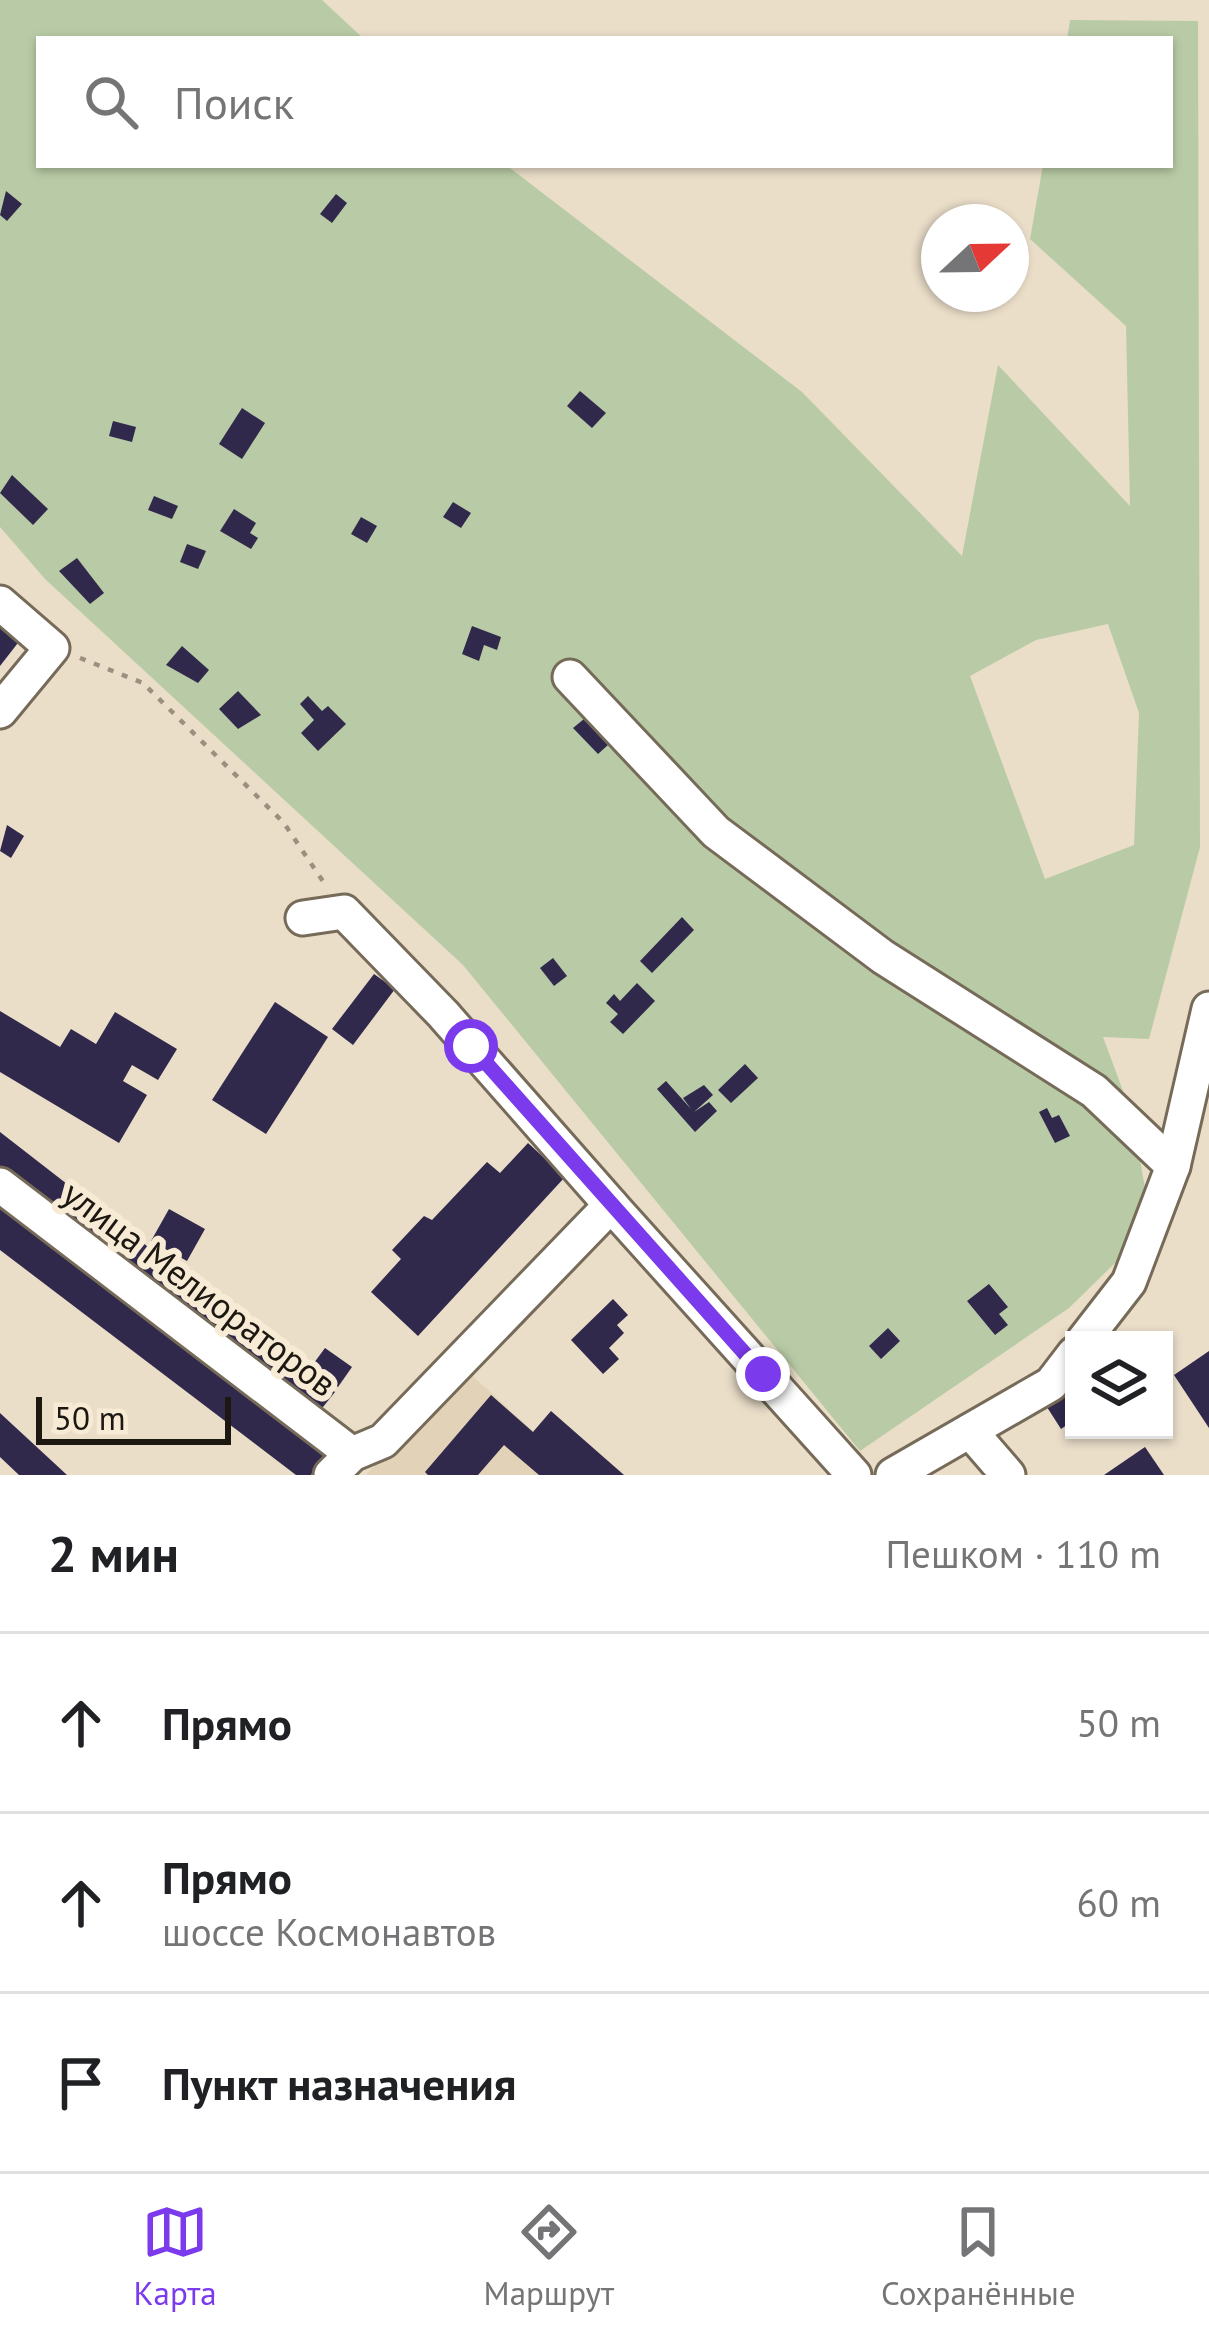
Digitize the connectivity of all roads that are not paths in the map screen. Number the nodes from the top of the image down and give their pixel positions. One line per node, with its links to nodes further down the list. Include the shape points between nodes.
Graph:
1 (0, 603): 3 (street, via 52,648)
2 (570, 677): 6 (street, via 716,832 883,957 1094,1091)
3 (0, 711)
4 (303, 918): 8 (street, via 344,912)
5 (1209, 1009): 6 (street)
6 (1173, 1166): 9 (street, via 1129,1282)
7 (0, 1185): 12 (street, улица Мелиораторов)
8 (611, 1205): 12 (street, via 383,1441); 13 (street)
9 (1091, 1331)
10 (1065, 1366): 11 (street, via 1051,1384)
11 (970, 1431): 14 (street); 15 (street)
12 (342, 1465)
13 (854, 1475)
14 (893, 1475)
15 (1008, 1475)

